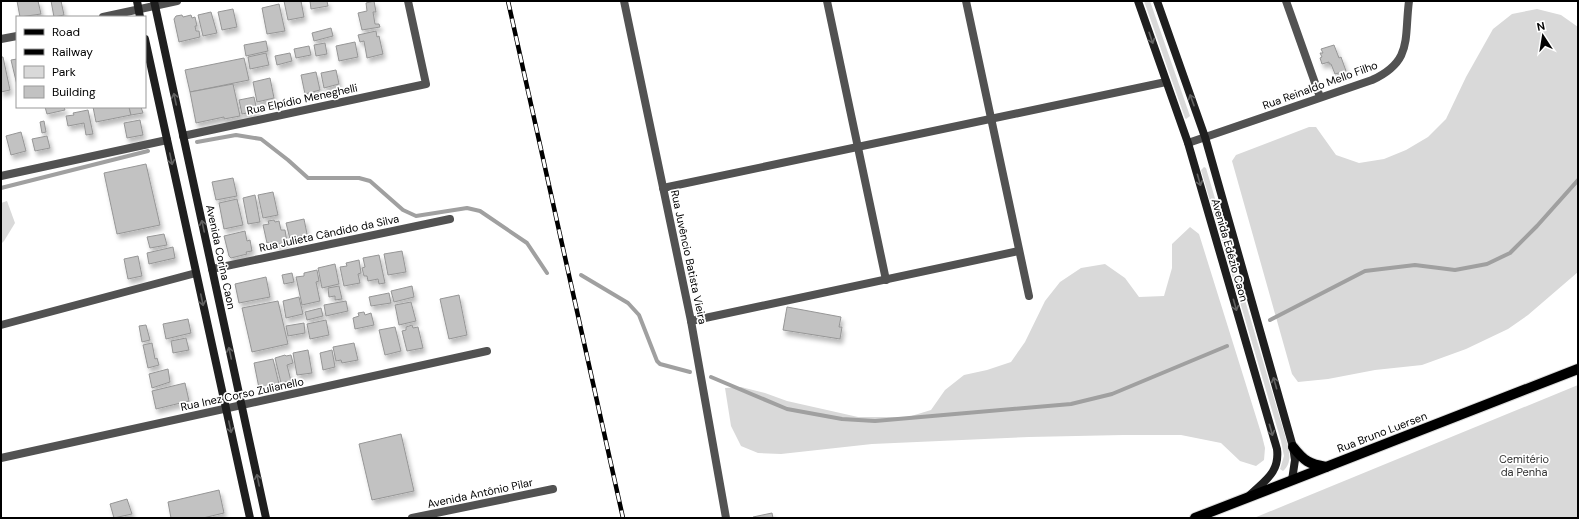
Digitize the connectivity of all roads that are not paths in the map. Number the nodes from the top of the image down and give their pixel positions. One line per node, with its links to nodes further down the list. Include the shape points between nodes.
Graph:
1 (177, 1): 9 (street)
2 (408, 1): 19 (street, Rua Elpídio Meneghelli, via 426,84)
3 (624, 1): 25 (street, Rua Juvêncio Batista Vieira)
4 (827, 1): 23 (street)
5 (966, 1): 18 (street)
6 (1138, 1): 16 (main road, Avenida Edézio Caon, one-way to 16)
7 (1157, 1): 20 (main road, Avenida Edézio Caon, one-way to 7)
8 (1286, 1): 17 (street)
9 (154, 3): 11 (street); 19 (main road, Avenida Corina Caon, one-way to 9)
10 (1408, 3): 17 (street, Rua Reinaldo Mello Filho, via 1406,44 1394,66 1372,80)
11 (138, 9): 12 (street)
12 (107, 16)
13 (16, 36): 14 (street)
14 (1, 39)
15 (146, 44): 21 (main road)
16 (1166, 82): 18 (street); 22 (main road, Avenida Edézio Caon)
17 (1320, 97): 20 (street, Rua Reinaldo Mello Filho)
18 (991, 119): 23 (street); 27 (street)
19 (183, 136): 28 (main road, Avenida Corina Caon, one-way to 19)
20 (1205, 137): 22 (street, Rua Reinaldo Mello Filho); 38 (main road, Avenida Edézio Caon, one-way to 20)
21 (167, 140): 24 (street); 29 (main road, one-way to 29)
22 (1188, 143): 43 (main road, Avenida Edézio Caon, one-way to 43, via 1278,458 1274,472)
23 (858, 147): 25 (street); 30 (street)
24 (1, 176)
25 (663, 188): 32 (street, Rua Juvêncio Batista Vieira)
26 (450, 219): 28 (street, Rua Julieta Cândido da Silva)
27 (1019, 251): 30 (street); 31 (street)
28 (212, 269): 36 (main road, Avenida Corina Caon, one-way to 28)
29 (196, 273): 33 (street); 37 (main road, one-way to 37)
30 (886, 280): 32 (street)
31 (1028, 296)
32 (691, 321): 47 (street, Rua Juvêncio Batista Vieira)
33 (1, 325)
34 (487, 351): 36 (street, Rua Inez Corso Zulianello)
35 (1578, 369): 40 (main road, Rua Bruno Luersen)
36 (242, 405): 37 (street, Rua Inez Corso Zulianello); 45 (main road, Avenida Corina Caon, one-way to 36)
37 (226, 409): 39 (street, Rua Inez Corso Zulianello); 44 (main road, one-way to 44)
38 (1293, 447): 40 (main road, via 1302,459); 41 (main road, Avenida Edézio Caon, via 1295,460)
39 (1, 458)
40 (1326, 466): 41 (main road, Rua Bruno Luersen)
41 (1292, 480): 43 (main road, Rua Bruno Luersen)
42 (553, 489): 46 (street, Avenida Antônio Pilar)
43 (1246, 498): 48 (main road, Rua Bruno Luersen)
44 (250, 518)
45 (266, 518)
46 (412, 518)
47 (726, 518)
48 (1195, 518)

